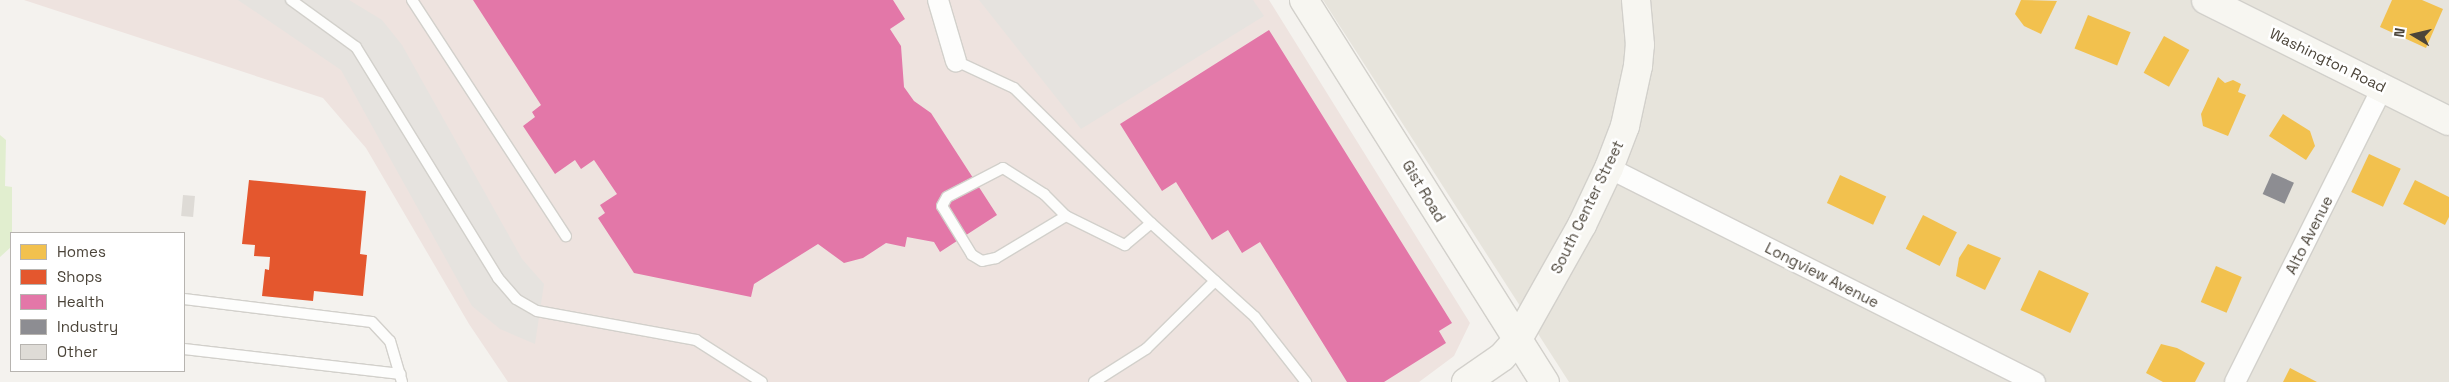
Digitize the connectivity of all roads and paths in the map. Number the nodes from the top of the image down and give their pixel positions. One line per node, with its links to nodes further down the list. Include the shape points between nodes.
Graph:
1 (291, 0): 19 (lane, via 356,47 498,278 516,299 537,311 696,340)
2 (412, 0): 13 (lane)
3 (938, 0): 7 (street)
4 (1304, 0): 16 (street, Gist Road)
5 (1636, 0): 10 (street, South Center Street, via 1640,45 1638,66 1625,126)
6 (2206, 0): 8 (street, Washington Road)
7 (956, 61): 12 (lane, via 1014,88)
8 (2383, 87): 9 (street, Washington Road); 25 (street, Alto Avenue)
9 (2449, 121)
10 (1609, 168): 16 (street, South Center Street, via 1582,225); 24 (street, Longview Avenue)
11 (1066, 216): 11 (lane, via 1044,194 1003,168 947,197 942,206 972,255 982,261 996,258); 12 (lane, via 1125,245)
12 (1151, 223): 14 (lane)
13 (566, 236)
14 (1215, 281): 20 (lane, via 1146,349); 21 (lane, via 1270,333)
15 (185, 300): 18 (lane, via 372,322 390,341)
16 (1518, 339): 22 (street, South Center Street, via 1502,357); 23 (street, Gist Road)
17 (185, 349): 18 (lane)
18 (401, 378)
19 (762, 382)
20 (1094, 382)
21 (1306, 382)
22 (1466, 382)
23 (1545, 382)
24 (2035, 382)
25 (2235, 382)

